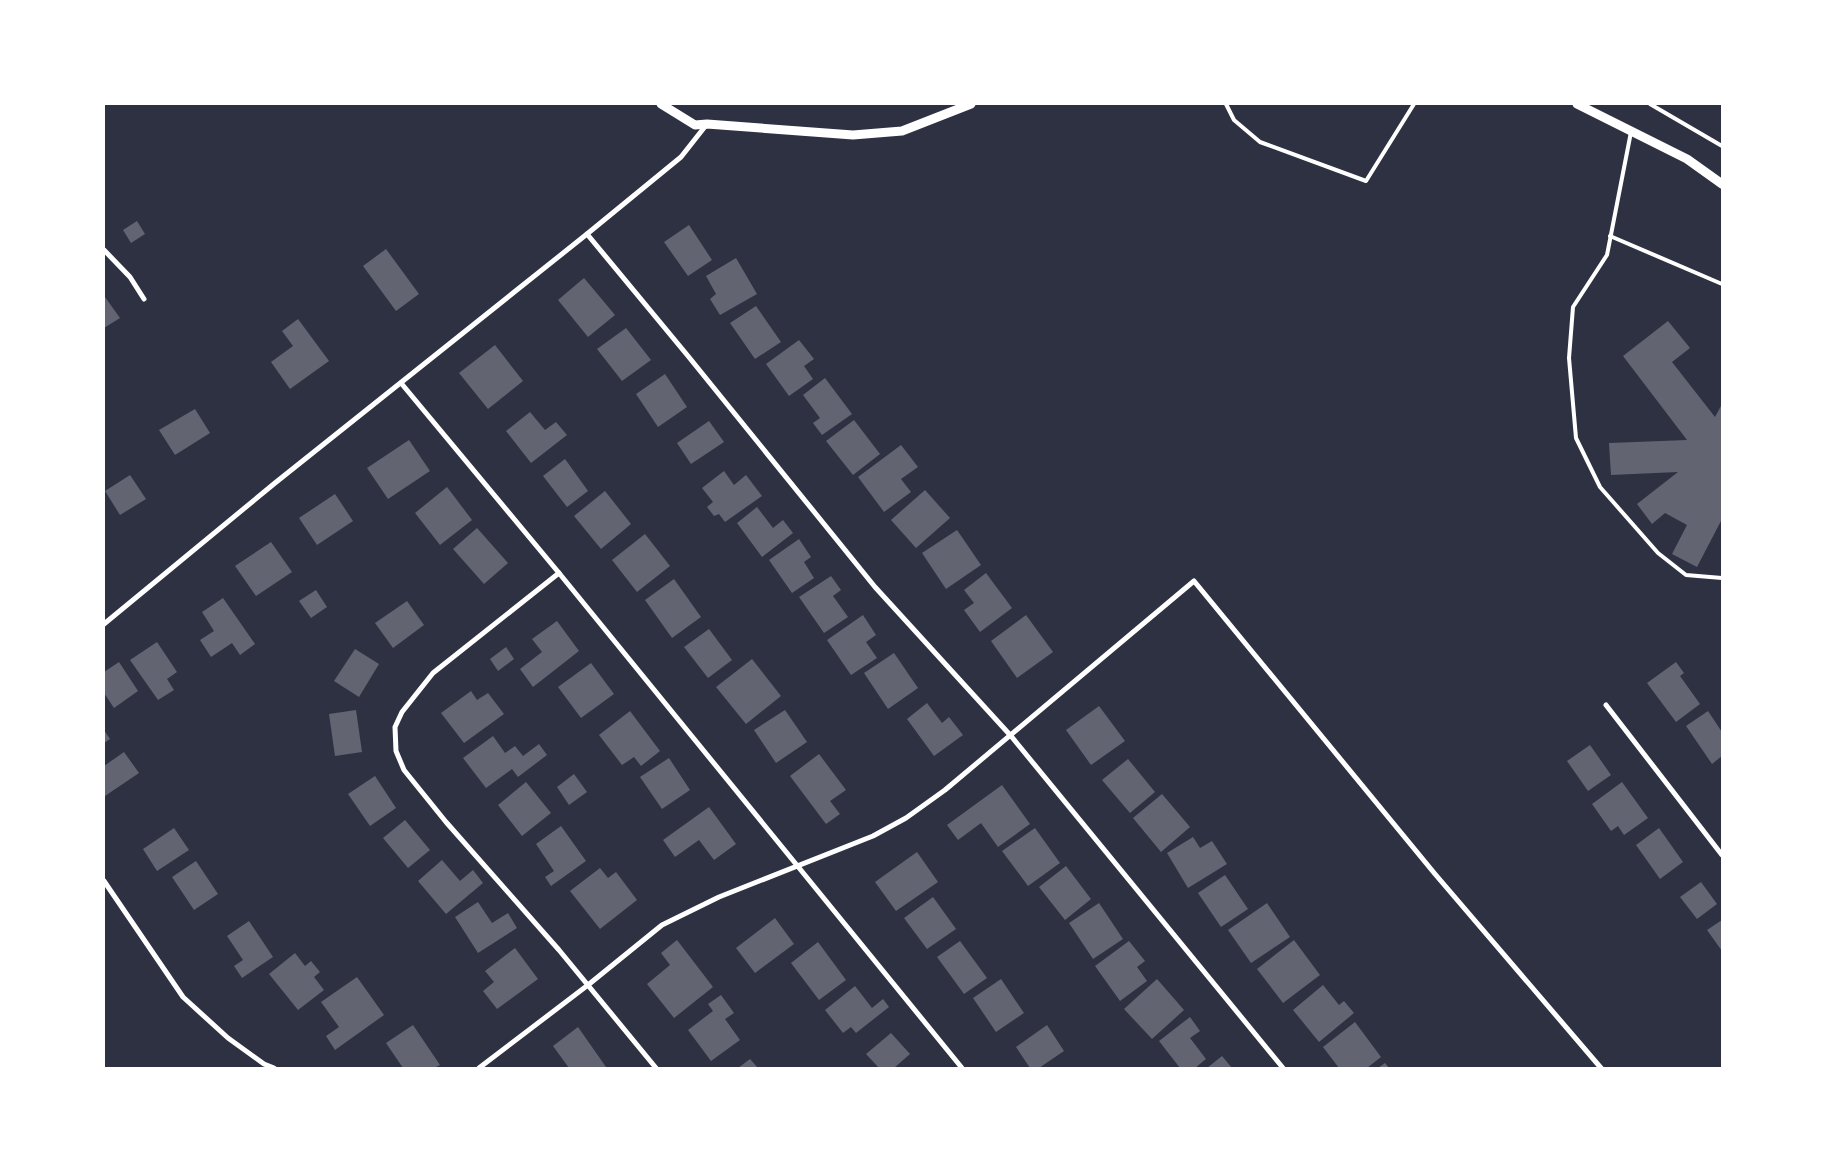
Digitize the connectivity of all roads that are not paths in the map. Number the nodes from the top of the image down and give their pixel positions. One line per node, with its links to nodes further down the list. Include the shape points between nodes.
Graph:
1 (661, 104): 7 (street, via 694,125)
2 (971, 104): 7 (street, via 902,131 853,135)
3 (1226, 104): 4 (lane, via 1234,120 1260,142 1366,181)
4 (1414, 104)
5 (1577, 104): 8 (street)
6 (1650, 104): 9 (lane)
7 (707, 124): 11 (street, via 680,157)
8 (1631, 132): 10 (street, via 1687,159); 12 (lane)
9 (1722, 146)
10 (1722, 184)
11 (587, 234): 16 (street); 21 (street, via 875,588)
12 (1610, 236): 14 (lane); 18 (lane, via 1607,255 1573,307 1569,358 1576,438 1600,487 1658,554 1686,576)
13 (104, 250): 15 (street, via 130,277)
14 (1722, 284)
15 (144, 299)
16 (401, 383): 17 (street); 19 (street)
17 (559, 573): 23 (street); 25 (street, via 433,673 402,712 395,727 396,751 404,770 446,822)
18 (1722, 578)
19 (104, 624)
20 (1606, 705): 22 (street)
21 (1011, 736): 23 (street, via 906,818 873,836); 30 (street); 31 (street, via 1194,582 1441,882)
22 (1722, 855)
23 (797, 864): 25 (street, via 662,925); 29 (street)
24 (104, 881): 26 (street, via 183,997 228,1038)
25 (588, 985): 27 (street); 28 (street)
26 (274, 1068)
27 (479, 1068)
28 (656, 1068)
29 (962, 1068)
30 (1283, 1068)
31 (1601, 1068)

